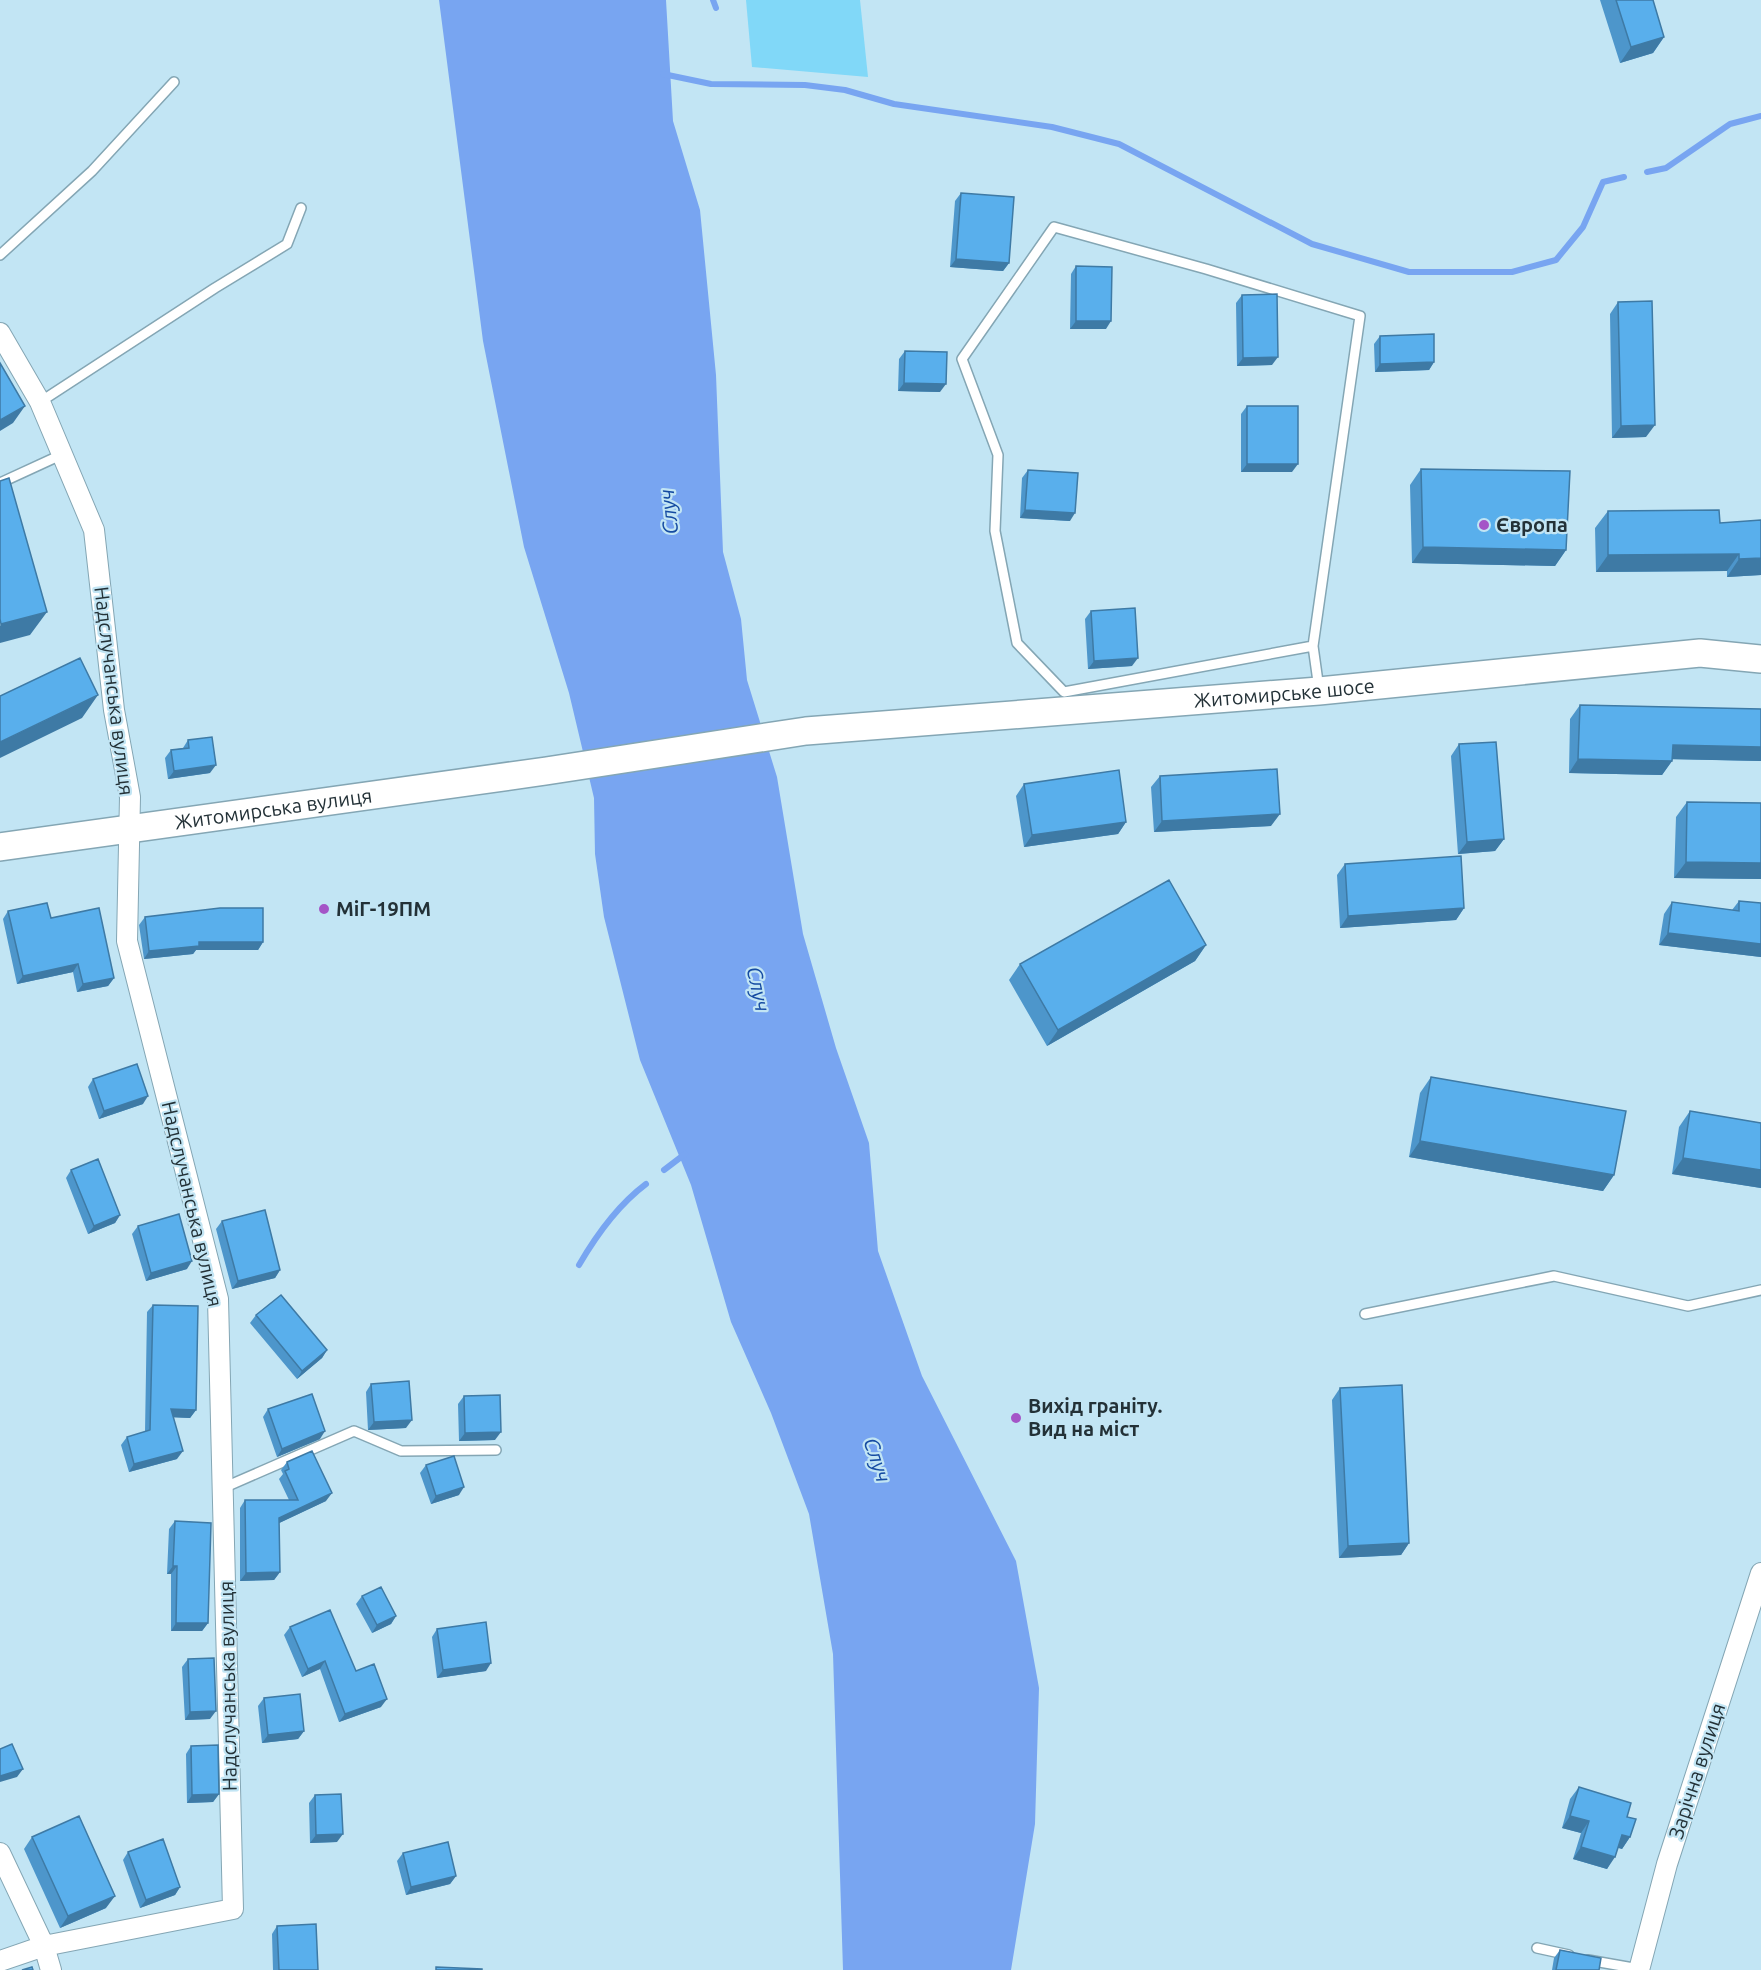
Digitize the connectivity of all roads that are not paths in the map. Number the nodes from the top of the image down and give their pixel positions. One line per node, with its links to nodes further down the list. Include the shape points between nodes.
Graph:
1 (174, 82): 3 (lane, via 92,171)
2 (301, 208): 5 (lane, via 288,244)
3 (0, 255)
4 (0, 333): 5 (street, Надслучанська вулиця)
5 (40, 402): 6 (street, Надслучанська вулиця)
6 (63, 453): 7 (lane); 12 (street, Надслучанська вулиця, via 94,530 114,710 130,797)
7 (0, 483)
8 (1313, 646): 8 (lane, via 1360,316 1054,227 962,359 998,454 995,531 1017,643 1064,692); 10 (lane)
9 (1761, 659): 10 (main road, Житомирське шосе, via 1700,653)
10 (1319, 691): 11 (main road, Житомирське шосе, via 806,731)
11 (546, 771): 12 (main road, Житомирська вулиця)
12 (127, 831): 13 (main road, Житомирська вулиця); 17 (street, Надслучанська вулиця, via 127,941 218,1299)
13 (0, 847)
14 (1761, 1290): 15 (lane, via 1688,1306 1554,1276)
15 (1365, 1314)
16 (496, 1450): 17 (lane, via 401,1451 354,1431)
17 (222, 1488): 20 (street, Надслучанська вулиця, via 233,1909)
18 (1761, 1573): 23 (street, Зарічна вулиця, via 1667,1864)
19 (0, 1853): 20 (street)
20 (44, 1946): 22 (street); 24 (street)
21 (1537, 1948): 23 (lane)
22 (0, 1960)
23 (1639, 1969)
24 (51, 1970)

